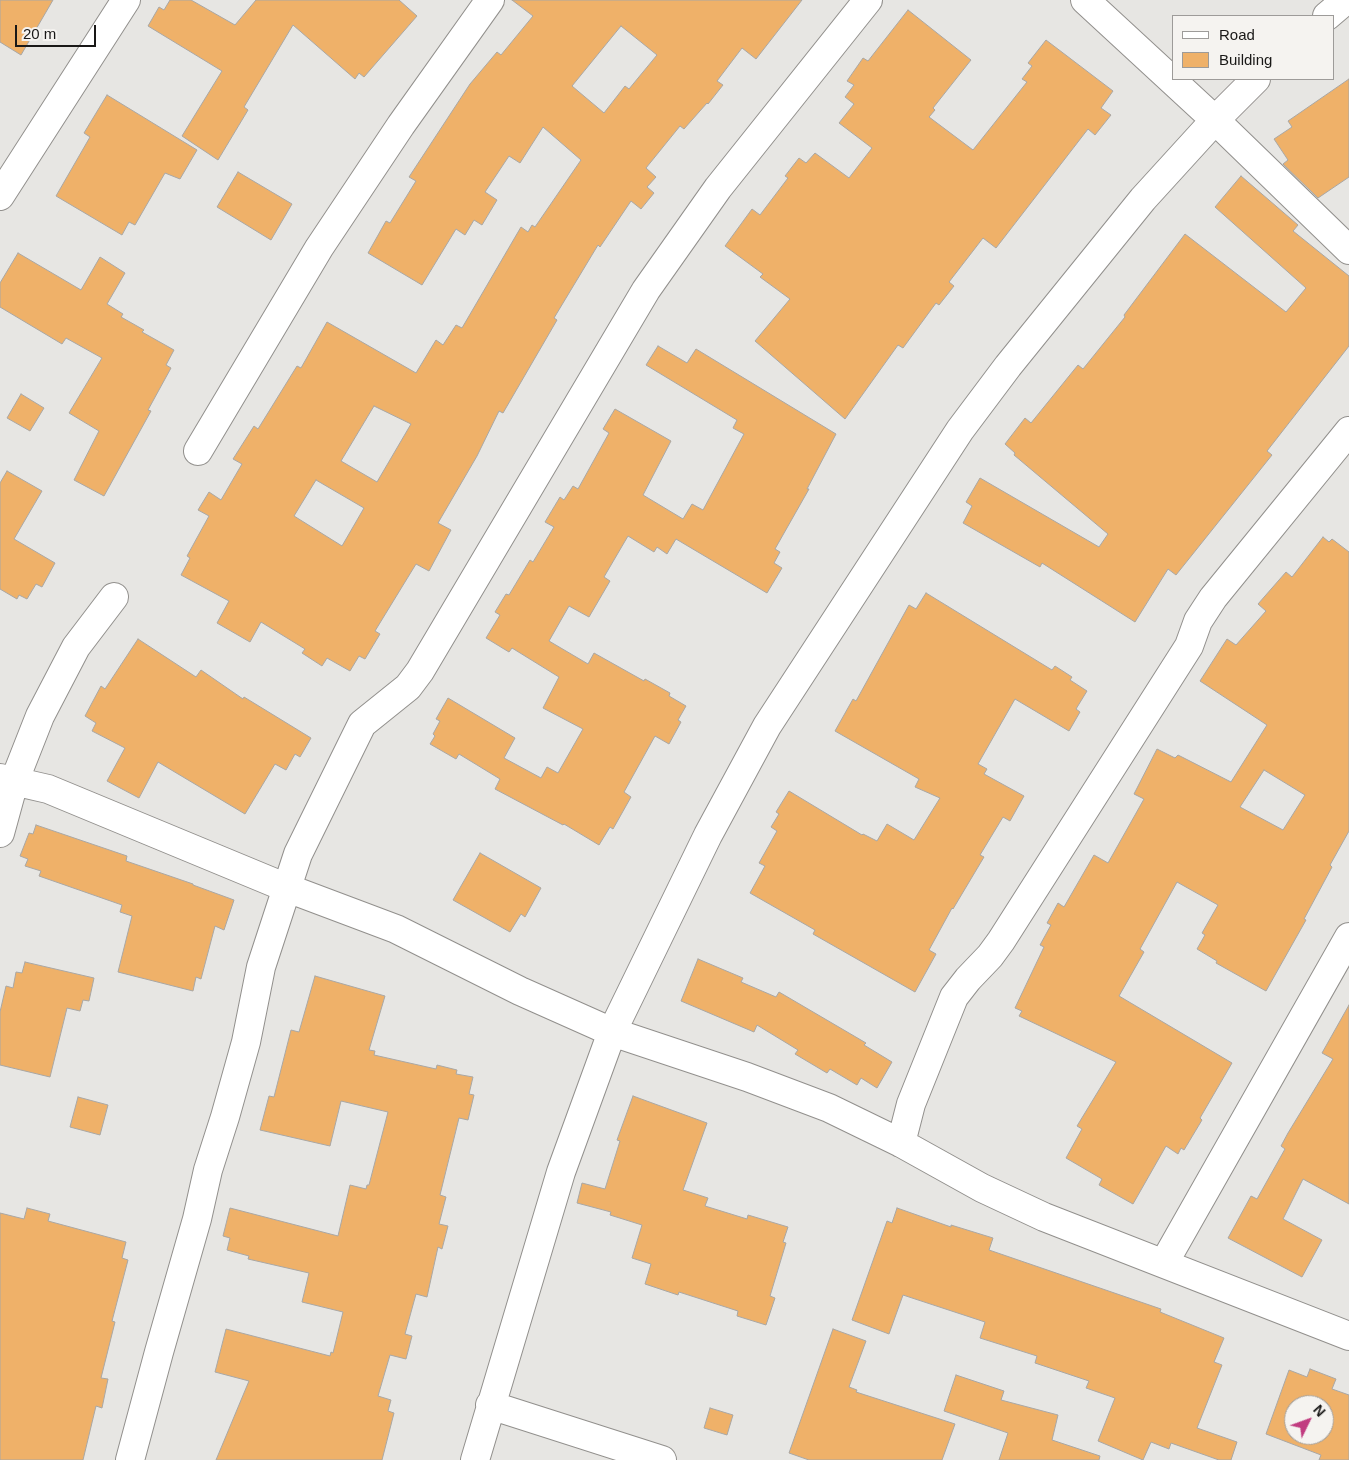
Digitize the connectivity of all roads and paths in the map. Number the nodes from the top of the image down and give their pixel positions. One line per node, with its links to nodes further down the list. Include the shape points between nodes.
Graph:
1 (126, 0): 9 (street)
2 (490, 0): 12 (street, via 319,248)
3 (868, 0): 16 (street, via 718,188 646,290 420,670 408,687 362,724 298,854)
4 (1085, 0): 8 (street)
5 (1346, 0): 6 (street)
6 (1328, 15)
7 (1255, 80): 8 (street)
8 (1215, 120): 10 (street); 18 (street, via 1143,199 960,430 767,726 708,835)
9 (0, 196)
10 (1349, 250)
11 (1349, 431): 19 (street, via 1213,598 1198,621 1189,646 1001,941 954,997 911,1104)
12 (198, 451)
13 (114, 597): 14 (street, via 76,648)
14 (7, 780): 15 (street); 16 (street, via 48,789)
15 (0, 833)
16 (287, 888): 18 (street, via 396,929 520,991); 23 (street, via 262,967 246,1042)
17 (1349, 937): 20 (street)
18 (612, 1032): 19 (street, via 820,1105); 22 (street, via 561,1172)
19 (901, 1143): 20 (street, via 1035,1213)
20 (1164, 1263): 21 (street)
21 (1349, 1336)
22 (490, 1405): 24 (street); 25 (street)
23 (130, 1460)
24 (475, 1460)
25 (662, 1460)

